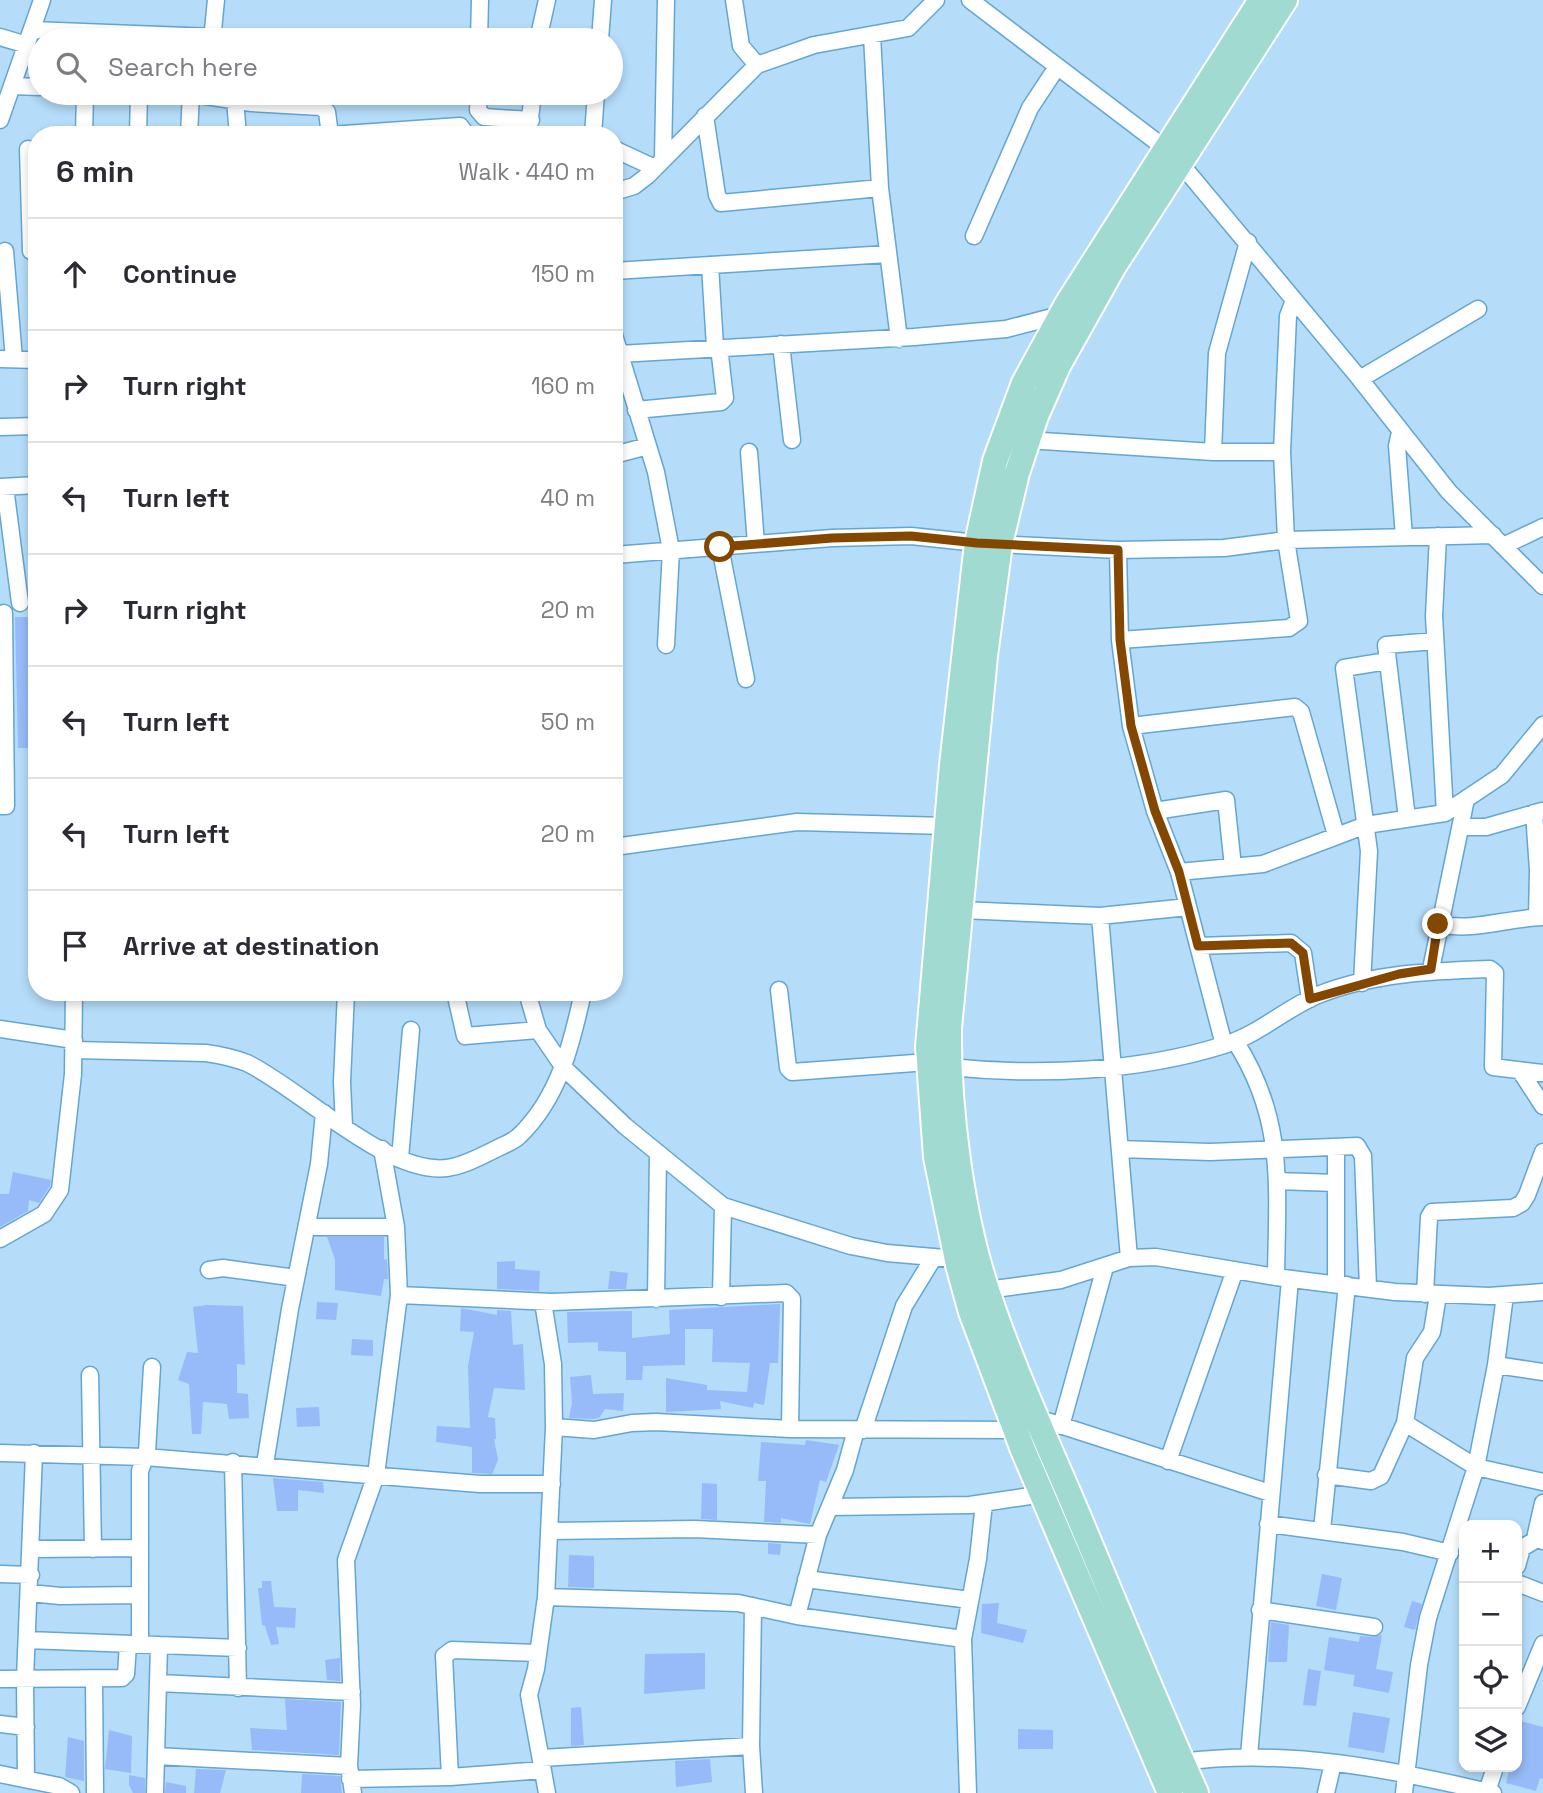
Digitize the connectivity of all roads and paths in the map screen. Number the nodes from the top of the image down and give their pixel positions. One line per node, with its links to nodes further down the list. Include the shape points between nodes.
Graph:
1 (43, 0): 13 (street)
2 (216, 0): 14 (street)
3 (480, 0): 15 (street)
4 (547, 0): 16 (street)
5 (603, 0): 17 (street)
6 (666, 0): 46 (street)
7 (734, 0): 22 (street, via 741,46)
8 (936, 0): 18 (street, via 908,28)
9 (970, 0): 12 (street)
10 (1285, 0): 45 (main road)
11 (1260, 1): 45 (main road)
12 (987, 6): 23 (street)
13 (32, 28)
14 (213, 28)
15 (479, 28)
16 (541, 28)
17 (601, 28)
18 (872, 35): 22 (street, via 814,45); 47 (street)
19 (0, 37): 20 (street)
20 (28, 37)
21 (28, 40): 24 (street)
22 (757, 65): 34 (street)
23 (1058, 67): 45 (street); 49 (street, via 1030,108)
24 (12, 86): 25 (street); 35 (street)
25 (28, 87)
26 (85, 105): 36 (street)
27 (139, 105): 37 (street)
28 (188, 105): 38 (street)
29 (235, 105): 39 (street)
30 (296, 105): 40 (street, via 321,107 327,111)
31 (478, 105): 41 (street, via 484,117)
32 (532, 105): 42 (street)
33 (595, 105): 43 (street)
34 (705, 116): 46 (street); 47 (street, via 721,203)
35 (0, 117)
36 (84, 126)
37 (138, 126)
38 (189, 126)
39 (237, 126)
40 (329, 126)
41 (522, 126)
42 (530, 126)
43 (594, 126)
44 (623, 152): 46 (street)
45 (1174, 156): 50 (street); 58 (main road); 72 (main road, via 1064,355)
46 (659, 163): 48 (street, via 634,186)
47 (880, 188): 53 (street)
48 (623, 189)
49 (974, 236)
50 (1248, 242): 56 (street); 75 (street, via 1217,353)
51 (3, 251): 52 (street); 63 (street)
52 (28, 251)
53 (888, 254): 54 (street); 59 (street)
54 (710, 265): 55 (street); 61 (street)
55 (623, 270)
56 (1294, 300): 66 (street); 77 (street, via 1288,316)
57 (1478, 309): 66 (street)
58 (1060, 316): 59 (street, via 1006,329); 86 (main road, via 1024,383 995,461)
59 (899, 339): 60 (street)
60 (780, 344): 61 (street); 71 (street)
61 (717, 347): 62 (street); 67 (street, via 725,398 721,402)
62 (623, 354)
63 (7, 359): 64 (street)
64 (28, 360)
65 (623, 367): 67 (street)
66 (1360, 379): 70 (street)
67 (636, 410): 73 (street)
68 (28, 426): 69 (street)
69 (0, 427)
70 (1400, 432): 82 (street, via 1397,446); 84 (street, via 1448,492)
71 (792, 440)
72 (1027, 440): 75 (street); 86 (main road)
73 (648, 446): 76 (street); 88 (street)
74 (749, 452): 85 (street)
75 (1213, 452): 77 (street)
76 (623, 453)
77 (1282, 453): 83 (street)
78 (28, 486): 79 (street)
79 (2, 487): 92 (street)
80 (1543, 527): 84 (street)
81 (1438, 536): 82 (street); 84 (street); 95 (street)
82 (1404, 537): 83 (street)
83 (1286, 540): 89 (street, via 1224,548); 94 (street, via 1296,625)
84 (1498, 541): 91 (street)
85 (756, 544): 86 (street, via 911,536); 87 (street)
86 (988, 544): 89 (street); 108 (main road); 115 (main road, via 985,656)
87 (720, 547): 88 (street); 98 (street)
88 (671, 550): 90 (street); 96 (street)
89 (1118, 550): 94 (street)
90 (623, 554)
91 (1543, 586)
92 (28, 602): 93 (street)
93 (2, 614): 102 (street, via 6,806)
94 (1120, 640): 99 (street)
95 (1435, 641): 97 (street, via 1389,643); 105 (street)
96 (666, 645)
97 (1387, 661): 106 (street); 107 (street, via 1344,668)
98 (746, 679)
99 (1131, 726): 103 (street); 110 (street, via 1295,707 1301,712)
100 (1542, 727): 101 (street, via 1502,775)
101 (1466, 799): 105 (street); 109 (street)
102 (0, 806)
103 (1155, 811): 112 (street, via 1226,800); 113 (street)
104 (1538, 812): 109 (street, via 1486,827); 117 (street)
105 (1445, 813): 106 (street)
106 (1407, 818): 107 (street)
107 (1366, 825): 110 (street); 121 (street, via 1369,882)
108 (946, 826): 111 (street, via 797,822); 134 (main road, via 932,981)
109 (1462, 827): 118 (street)
110 (1336, 835): 112 (street, via 1286,858)
111 (623, 846)
112 (1233, 867): 113 (street)
113 (1179, 872): 114 (street)
114 (1188, 908): 116 (street); 119 (street)
115 (961, 910): 116 (street); 134 (main road, via 949,1028)
116 (1100, 916): 136 (street)
117 (1540, 917): 118 (street, via 1468,927)
118 (1438, 924): 120 (street)
119 (1198, 946): 123 (street, via 1291,943 1303,953); 132 (street)
120 (1431, 969): 121 (street); 137 (street, via 1493,970 1493,1064 1499,1070)
121 (1362, 983): 123 (street)
122 (779, 990): 134 (street, via 792,1072)
123 (1310, 999): 132 (street)
124 (74, 1001): 133 (street)
125 (346, 1001): 141 (street)
126 (457, 1001): 131 (street, via 465,1036)
127 (530, 1001): 131 (street)
128 (581, 1001): 135 (street)
129 (0, 1029): 133 (street)
130 (411, 1030): 148 (street)
131 (538, 1030): 135 (street)
132 (1229, 1043): 136 (street); 145 (street, via 1267,1108)
133 (74, 1045): 140 (street, via 224,1056 247,1064); 154 (street, via 60,1189 44,1214)
134 (939, 1064): 136 (street, via 1020,1073); 155 (main road, via 936,1157); 164 (main road)
135 (564, 1068): 147 (street); 148 (street, via 518,1138 468,1163 445,1168)
136 (1114, 1068): 144 (street)
137 (1521, 1072): 138 (street); 139 (street)
138 (1543, 1073)
139 (1543, 1106)
140 (324, 1113): 141 (street); 152 (street)
141 (344, 1126): 143 (street)
142 (1336, 1147): 145 (street); 150 (street); 163 (street, via 1362,1150)
143 (382, 1149): 148 (street); 153 (street)
144 (1120, 1149): 145 (street); 156 (street)
145 (1277, 1150): 149 (street)
146 (1543, 1152): 167 (street, via 1522,1203 1513,1208 1432,1212)
147 (658, 1154): 151 (street); 170 (street)
148 (400, 1158)
149 (1277, 1181): 150 (street); 161 (street)
150 (1336, 1183): 162 (street)
151 (723, 1206): 155 (street, via 851,1246); 169 (street)
152 (307, 1227): 153 (street); 160 (street)
153 (396, 1227): 166 (street)
154 (0, 1239)
155 (945, 1258): 181 (street, via 904,1306); 182 (main road)
156 (1129, 1258): 157 (street); 159 (street, via 1156,1257)
157 (1105, 1267): 164 (street); 178 (street)
158 (209, 1270): 160 (street)
159 (1235, 1270): 161 (street); 187 (street)
160 (296, 1278): 189 (street)
161 (1283, 1278): 162 (street); 195 (street)
162 (1341, 1285): 163 (street); 192 (street)
163 (1368, 1288): 167 (street)
164 (987, 1290): 176 (main road)
165 (1543, 1292): 168 (street)
166 (399, 1295): 171 (street); 191 (street)
167 (1431, 1295): 168 (street); 177 (street, via 1432,1332 1415,1358)
168 (1505, 1295): 172 (street)
169 (721, 1297): 170 (street); 180 (street, via 784,1293 792,1299)
170 (656, 1299): 171 (street)
171 (543, 1302): 179 (street, via 553,1364)
172 (1496, 1365): 174 (street); 190 (street)
173 (152, 1367): 186 (street)
174 (1543, 1372)
175 (90, 1375): 185 (street)
176 (1038, 1418): 178 (street); 244 (main road)
177 (1405, 1423): 190 (street); 192 (street, via 1381,1476 1371,1481)
178 (1061, 1426): 187 (street)
179 (554, 1427): 180 (street, via 594,1430 656,1422); 194 (street)
180 (790, 1429): 181 (street)
181 (860, 1430): 182 (street); 199 (street)
182 (1016, 1430): 196 (main road)
183 (0, 1452): 184 (street)
184 (34, 1454): 185 (street); 207 (street)
185 (91, 1455): 186 (street); 208 (street)
186 (145, 1457): 188 (street); 205 (street, via 140,1471)
187 (1168, 1461): 195 (street)
188 (233, 1462): 189 (street); 228 (street)
189 (265, 1464): 191 (street)
190 (1476, 1467): 193 (street); 209 (street)
191 (376, 1475): 194 (street, via 480,1484); 237 (street, via 346,1560)
192 (1326, 1475): 201 (street)
193 (1543, 1482)
194 (552, 1484): 202 (street)
195 (1270, 1493): 200 (street)
196 (1043, 1494): 197 (street); 259 (main road)
197 (984, 1503): 199 (street); 218 (street)
198 (1543, 1503): 204 (street)
199 (830, 1507): 203 (street)
200 (1268, 1524): 201 (street); 220 (street)
201 (1322, 1530): 209 (street)
202 (550, 1531): 203 (street, via 695,1529); 217 (street)
203 (817, 1535): 212 (street)
204 (1540, 1540): 206 (street)
205 (140, 1548): 208 (street); 216 (street)
206 (1522, 1548)
207 (31, 1549): 208 (street); 211 (street)
208 (93, 1549)
209 (1450, 1553): 247 (street, via 1419,1665)
210 (0, 1574): 211 (street)
211 (31, 1575): 214 (street)
212 (806, 1579): 218 (street); 221 (street)
213 (1522, 1585): 215 (street)
214 (30, 1593): 216 (street); 224 (street)
215 (1543, 1593)
216 (140, 1595): 225 (street)
217 (546, 1597): 219 (street); 229 (street)
218 (970, 1600): 223 (street)
219 (753, 1606): 221 (street); 241 (street)
220 (1260, 1610): 222 (street); 243 (street)
221 (797, 1616): 223 (street)
222 (1374, 1627)
223 (963, 1639): 258 (street)
224 (27, 1640): 225 (street); 233 (street)
225 (134, 1644): 227 (street); 234 (street, via 124,1676)
226 (1543, 1644): 231 (street)
227 (159, 1645): 228 (street); 235 (street)
228 (238, 1648): 236 (street)
229 (538, 1653): 246 (street, via 529,1695); 249 (street, via 452,1650 444,1656)
230 (1522, 1660): 231 (street)
231 (1534, 1663): 238 (street)
232 (0, 1679): 233 (street)
233 (25, 1679): 234 (street); 240 (street)
234 (94, 1679): 254 (street)
235 (158, 1683): 236 (street); 242 (street)
236 (238, 1688): 237 (street)
237 (352, 1692): 250 (street)
238 (1522, 1694)
239 (0, 1724): 240 (street)
240 (26, 1727): 251 (street)
241 (751, 1746): 246 (street); 257 (street)
242 (156, 1756): 250 (street); 255 (street)
243 (1249, 1756): 244 (street); 245 (street)
244 (1182, 1762): 260 (main road)
245 (1333, 1763): 247 (street); 261 (street)
246 (542, 1764): 249 (street); 256 (street)
247 (1408, 1772): 252 (street); 262 (street)
248 (1494, 1772): 252 (street)
249 (450, 1777): 250 (street)
250 (351, 1779)
251 (14, 1781): 253 (street, via 59,1786)
252 (1490, 1792)
253 (71, 1793)
254 (95, 1793)
255 (155, 1793)
256 (547, 1793)
257 (754, 1793)
258 (968, 1793)
259 (1170, 1793)
260 (1196, 1793)
261 (1326, 1793)
262 (1404, 1793)

